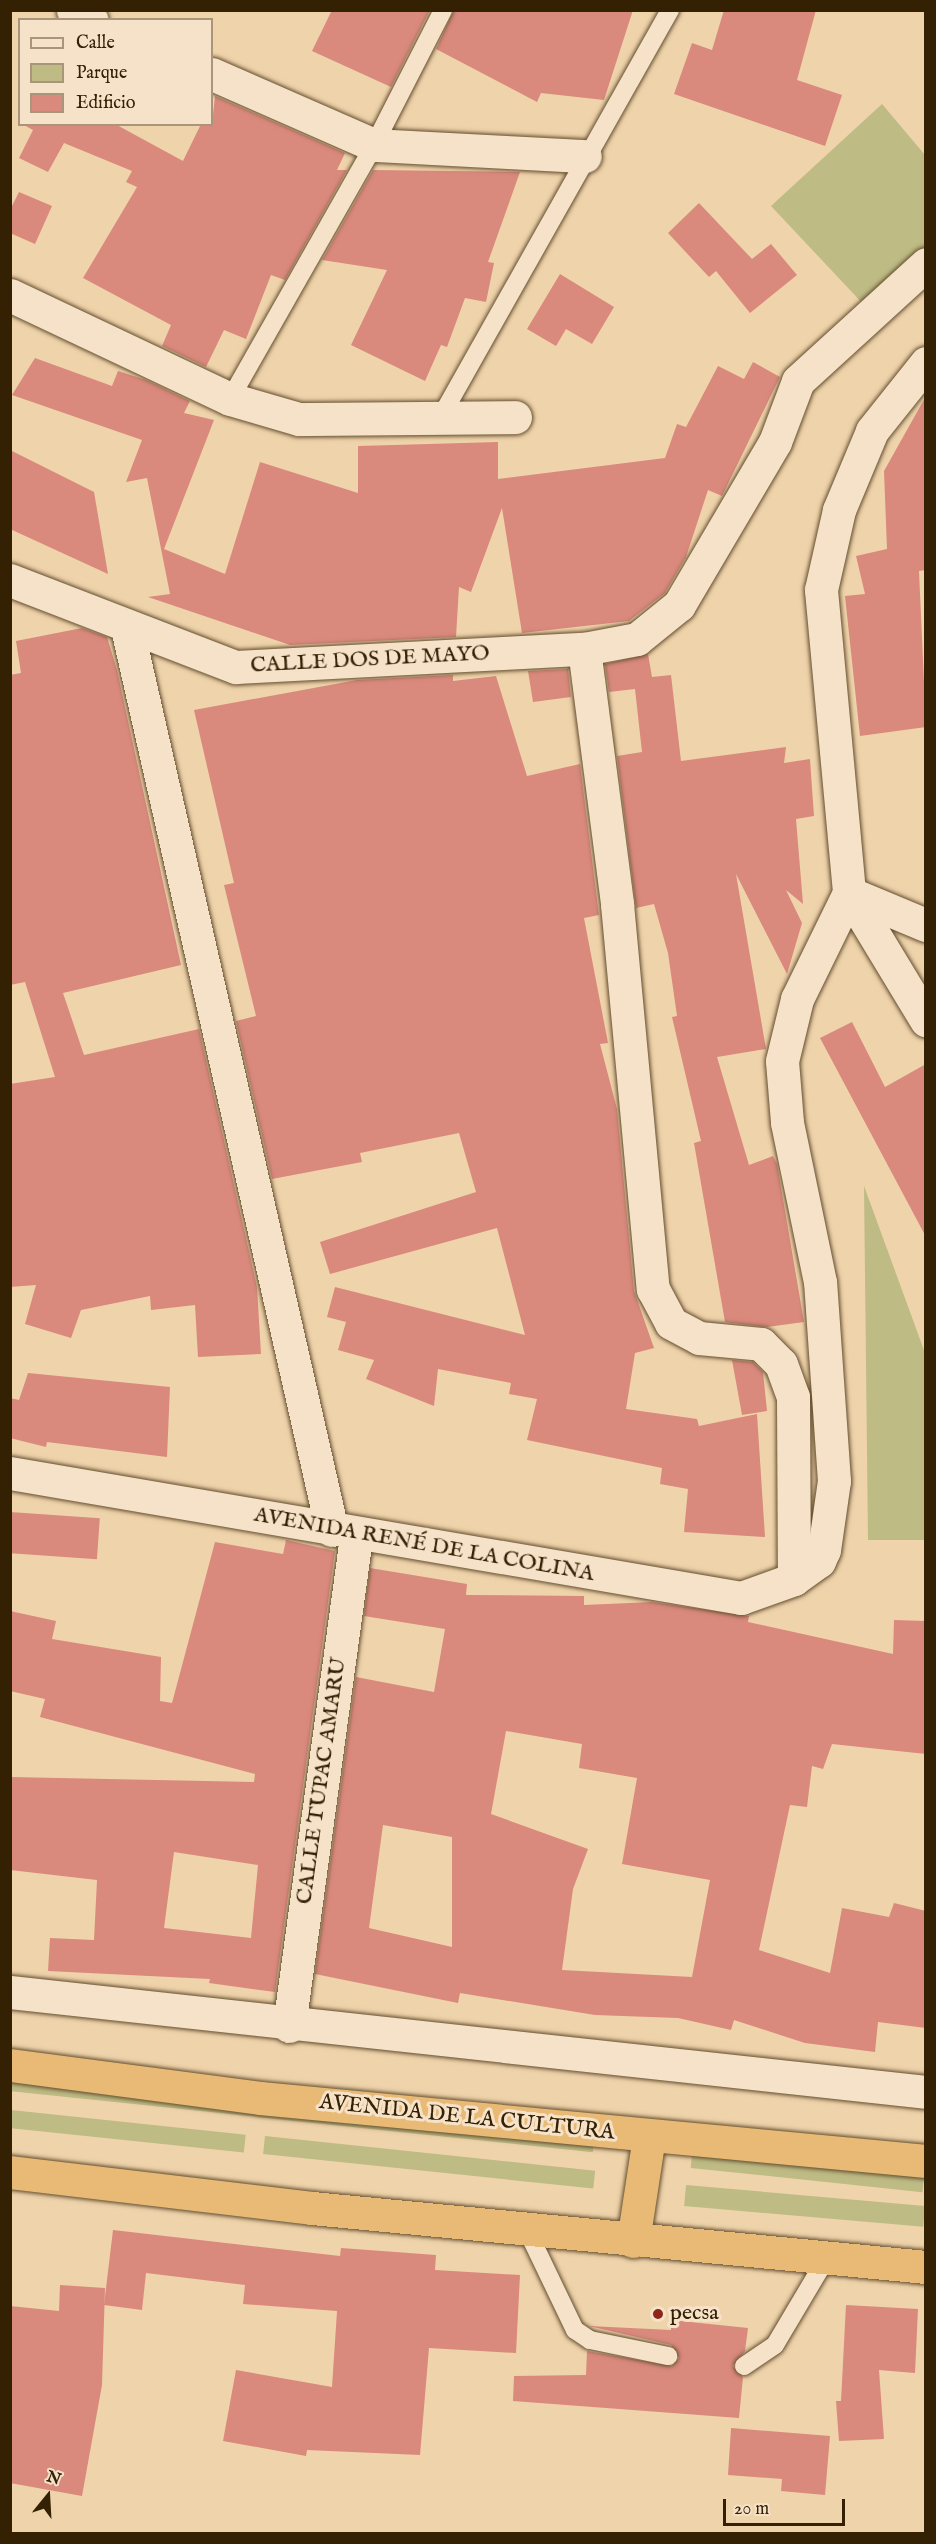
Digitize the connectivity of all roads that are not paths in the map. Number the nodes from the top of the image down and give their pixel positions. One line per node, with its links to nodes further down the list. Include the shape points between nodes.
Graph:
1 (73, 10): 4 (street)
2 (444, 10): 6 (lane)
3 (670, 10): 7 (lane)
4 (88, 18)
5 (213, 74): 6 (street)
6 (374, 145): 7 (street); 11 (lane)
7 (585, 156): 13 (lane)
8 (926, 264): 16 (street, CALLE DOS DE MAYO, via 798,381 775,442 679,605 637,639)
9 (10, 295): 11 (street)
10 (926, 363): 17 (street, via 872,431 838,510 822,590)
11 (230, 399): 13 (street, via 298,419)
12 (515, 417): 13 (street)
13 (439, 420)
14 (10, 580): 15 (street, CALLE DOS DE MAYO)
15 (127, 628): 16 (street, CALLE DOS DE MAYO, via 236,667); 21 (street)
16 (584, 650): 22 (street, via 617,904 653,1289 671,1323 699,1338 761,1344 781,1364 793,1397)
17 (849, 893): 18 (street); 19 (street); 22 (street, AVENIDA RENÉ DE LA COLINA, via 797,999 782,1061 787,1122 820,1282 834,1481 824,1550 819,1561)
18 (926, 925)
19 (926, 1020)
20 (10, 1473): 21 (street, AVENIDA RENÉ DE LA COLINA)
21 (344, 1533): 22 (street, AVENIDA RENÉ DE LA COLINA, via 741,1598); 24 (street, CALLE TUPAC AMARU)
22 (794, 1579)
23 (10, 1992): 24 (street)
24 (289, 2026): 26 (street)
25 (10, 2065): 27 (highway, AVENIDA DE LA CULTURA, via 260,2098)
26 (926, 2092)
27 (649, 2136): 28 (highway, AVENIDA DE LA CULTURA); 31 (highway)
28 (926, 2161)
29 (10, 2172): 30 (highway)
30 (527, 2230): 31 (highway); 34 (lane, via 575,2330 590,2340)
31 (633, 2241): 32 (highway)
32 (826, 2259): 33 (highway); 35 (lane, via 775,2345)
33 (926, 2267)
34 (668, 2356)
35 (744, 2367)

